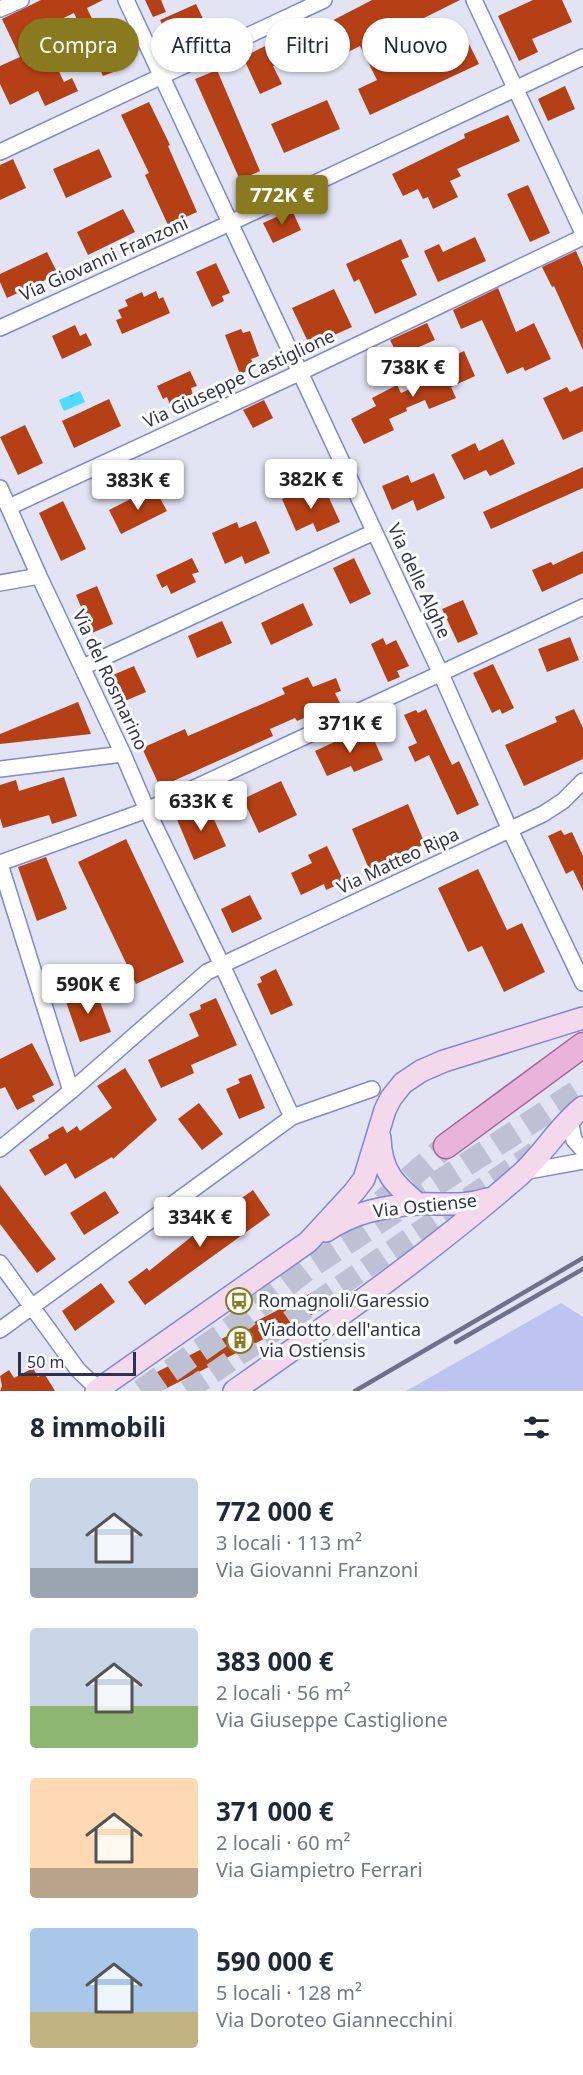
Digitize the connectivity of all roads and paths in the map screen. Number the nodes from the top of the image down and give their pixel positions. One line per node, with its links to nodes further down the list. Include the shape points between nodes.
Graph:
1 (21, 0): 5 (street)
2 (126, 0): 7 (street, Via delle Alghe)
3 (324, 0): 7 (street)
4 (474, 0): 8 (street)
5 (0, 9)
6 (583, 57): 8 (street, Via Giovanni Franzoni)
7 (162, 77): 9 (street); 10 (street, Via delle Alghe)
8 (515, 89): 10 (street, Via Giovanni Franzoni); 11 (street)
9 (0, 152)
10 (230, 223): 13 (street, Via Giovanni Franzoni); 14 (street, Via delle Alghe)
11 (583, 233)
12 (583, 237): 14 (street, Via Giuseppe Castiglione)
13 (0, 328)
14 (301, 372): 16 (street, Via Giuseppe Castiglione); 17 (street, Via delle Alghe)
15 (0, 488): 16 (street, Via del Rosmarino)
16 (9, 507): 18 (street, Via del Rosmarino)
17 (374, 532): 21 (street); 22 (street, Via delle Alghe)
18 (39, 576): 19 (street); 21 (street, Via del Rosmarino)
19 (0, 583)
20 (583, 607): 22 (street)
21 (83, 667): 23 (street, Via del Rosmarino)
22 (441, 674): 26 (street); 27 (street, Via delle Alghe)
23 (123, 754): 24 (street); 26 (street, Via del Rosmarino)
24 (0, 769)
25 (583, 781): 27 (street, Via Matteo Ripa, via 559,805)
26 (147, 810): 28 (street); 29 (street, Via del Rosmarino)
27 (510, 830): 29 (street, Via Matteo Ripa); 30 (street, Via delle Alghe)
28 (0, 864): 34 (street)
29 (222, 965): 34 (street, Via Matteo Ripa, via 207,972); 36 (street, Via del Rosmarino)
30 (583, 983)
31 (583, 1018): 37 (main road, via 421,1071 395,1092)
32 (583, 1045): 38 (main road)
33 (372, 1089): 36 (street)
34 (71, 1091): 39 (street, Via Matteo Ripa)
35 (576, 1113): 40 (street, via 574,1140); 42 (main road, Via Ostiense)
36 (292, 1117): 47 (street)
37 (380, 1127): 44 (main road, via 384,1167); 45 (main road, via 364,1179)
38 (446, 1146)
39 (0, 1149)
40 (583, 1149)
41 (583, 1161): 42 (street)
42 (524, 1172): 43 (main road, Via Ostiense)
43 (494, 1197): 44 (main road, Via Ostiense, via 469,1204); 50 (main road, via 414,1262)
44 (418, 1204): 45 (main road, Via Ostiense, via 360,1213)
45 (308, 1242): 49 (main road)
46 (0, 1263): 47 (street)
47 (32, 1308): 48 (street); 49 (street)
48 (0, 1330)
49 (97, 1390)
50 (234, 1391)

